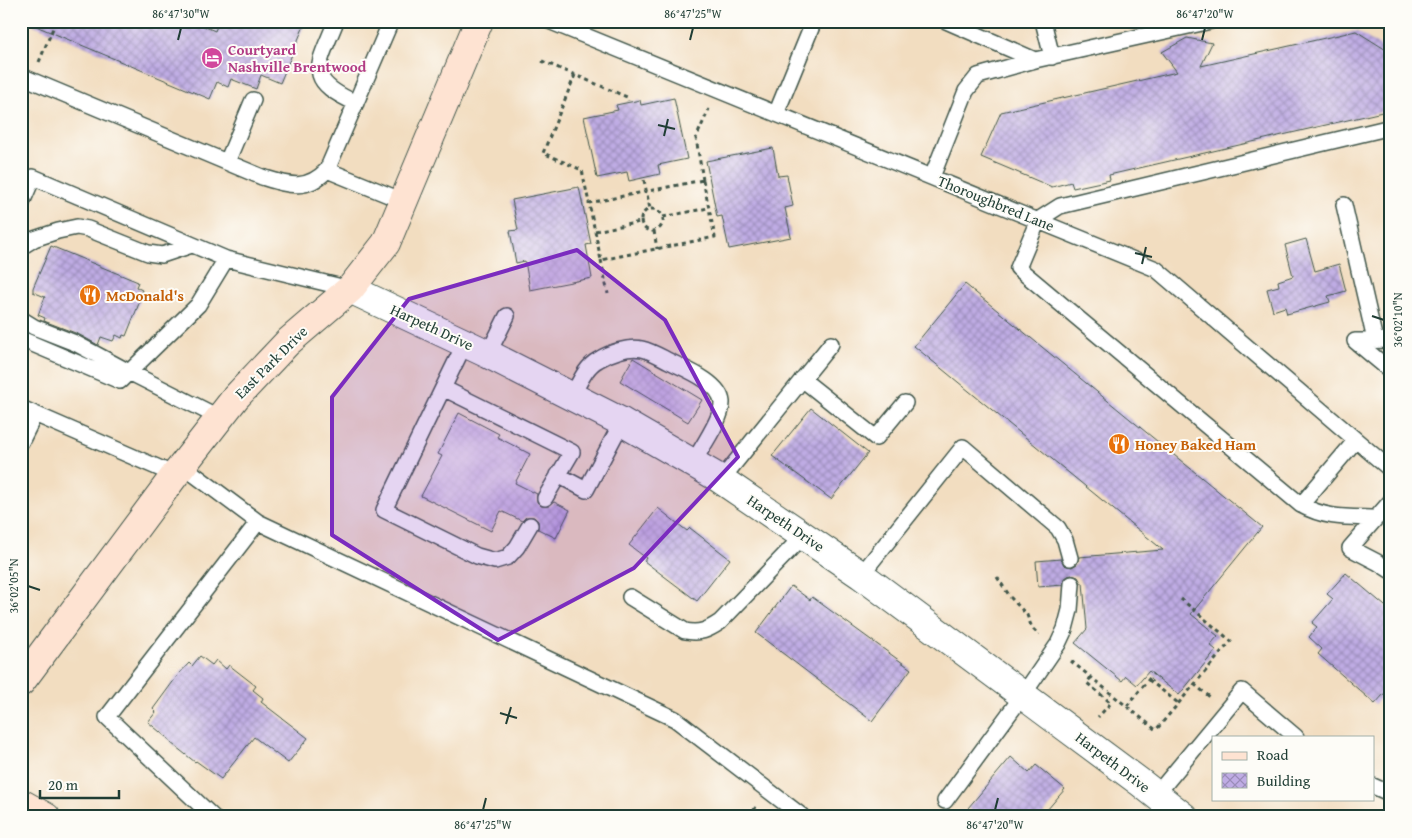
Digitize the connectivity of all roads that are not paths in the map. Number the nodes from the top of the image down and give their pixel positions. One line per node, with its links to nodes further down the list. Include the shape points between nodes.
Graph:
1 (336, 21): 13 (lane, via 319,74 327,87)
2 (391, 21): 13 (lane)
3 (479, 21): 19 (street, East Park Drive)
4 (814, 21): 14 (lane)
5 (946, 21): 10 (lane)
6 (1043, 21): 9 (lane)
7 (1210, 21): 9 (lane)
8 (558, 23): 14 (lane, Thoroughbred Lane)
9 (1052, 57): 10 (lane)
10 (1035, 60): 18 (lane, via 978,76 966,91)
11 (26, 78): 16 (lane)
12 (253, 100): 16 (lane)
13 (356, 103): 17 (lane)
14 (776, 114): 18 (lane, Thoroughbred Lane)
15 (1391, 127): 22 (lane, via 1060,206)
16 (227, 162): 17 (lane, via 262,177 298,186 311,183)
17 (327, 170): 19 (lane)
18 (932, 177): 22 (lane, Thoroughbred Lane)
19 (403, 201): 26 (street, East Park Drive, via 386,243)
20 (21, 205): 23 (lane, via 33,177)
21 (1344, 205): 30 (lane)
22 (1038, 220): 43 (lane, Thoroughbred Lane, via 1156,269); 52 (lane, via 1018,268)
23 (192, 245): 24 (lane, via 162,255 148,253 88,229 77,228 34,239); 25 (lane)
24 (21, 247)
25 (226, 259): 26 (lane); 35 (lane, via 198,305)
26 (350, 289): 33 (street, Harpeth Drive); 41 (street, East Park Drive, via 288,342)
27 (507, 316): 33 (lane)
28 (21, 320): 35 (lane, via 75,343)
29 (21, 339): 35 (lane, via 120,381)
30 (1375, 340): 31 (lane); 34 (lane, via 1355,341)
31 (1391, 340)
32 (831, 344): 36 (lane)
33 (477, 348): 37 (lane); 38 (street, Harpeth Drive)
34 (1391, 371)
35 (129, 372): 41 (lane)
36 (802, 379): 39 (lane, via 876,438); 49 (lane)
37 (444, 388): 48 (lane, via 572,452); 55 (lane, via 384,510 477,556 495,561 508,557)
38 (572, 396): 42 (street, Harpeth Drive); 45 (lane, via 592,364 626,349 649,351 704,379 718,392 722,408)
39 (905, 403)
40 (28, 411): 44 (lane); 46 (lane)
41 (220, 418): 46 (street, East Park Drive)
42 (622, 422): 45 (street, Harpeth Drive); 48 (lane, via 586,490)
43 (1356, 440): 47 (lane, Thoroughbred Lane); 52 (lane)
44 (21, 442)
45 (693, 463): 49 (street, Harpeth Drive)
46 (179, 470): 54 (lane); 62 (street, East Park Drive)
47 (1391, 470)
48 (558, 475): 50 (lane)
49 (721, 480): 56 (street, Harpeth Drive)
50 (545, 498)
51 (1391, 501): 53 (lane)
52 (1301, 506): 53 (lane, via 1337,517)
53 (1376, 518): 58 (lane, via 1350,548)
54 (258, 522): 71 (lane, via 107,717); 72 (lane, via 675,720)
55 (530, 525)
56 (803, 536): 59 (street, Harpeth Drive); 61 (lane, via 720,622 707,630 685,631)
57 (1070, 558): 59 (lane, via 1058,528 963,447)
58 (1391, 571)
59 (861, 575): 63 (street, Harpeth Drive)
60 (1072, 584): 63 (lane, via 1066,629)
61 (630, 597)
62 (21, 682)
63 (1023, 695): 66 (street, Harpeth Drive); 68 (lane)
64 (1295, 736): 66 (lane, via 1242,691)
65 (1374, 786): 67 (lane)
66 (1156, 794): 73 (street, Harpeth Drive)
67 (1391, 794)
68 (945, 801)
69 (21, 803): 70 (street)
70 (46, 817)
71 (213, 817)
72 (803, 817)
73 (1184, 817)

